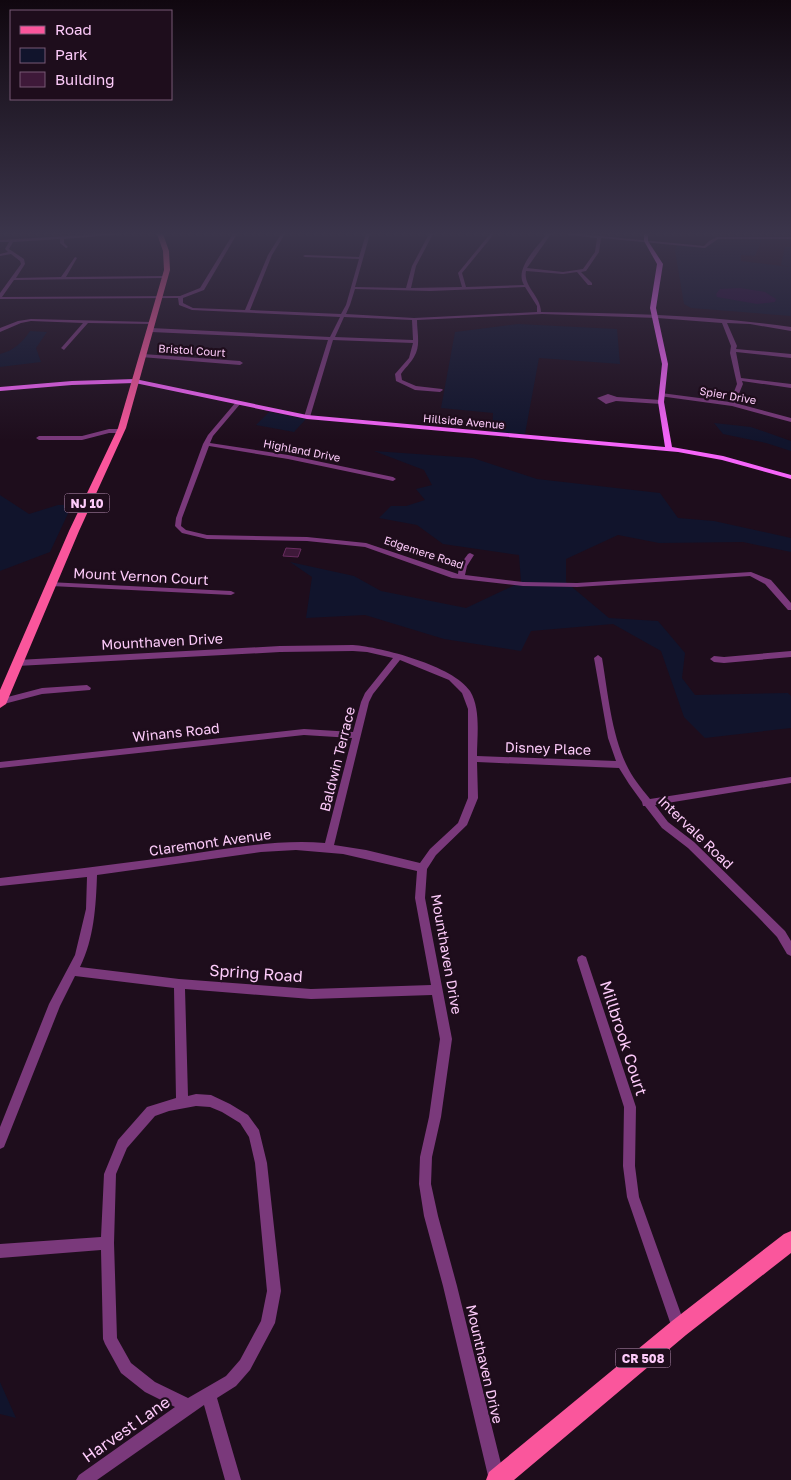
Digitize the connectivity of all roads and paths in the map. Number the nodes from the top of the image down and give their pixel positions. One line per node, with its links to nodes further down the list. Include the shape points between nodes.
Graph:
1 (158, 303): 14 (main road, NJ 10)
2 (181, 303): 7 (street, via 188,308)
3 (250, 303): 7 (street)
4 (347, 303): 9 (street)
5 (537, 303): 8 (street)
6 (653, 303): 10 (street)
7 (247, 311): 9 (street)
8 (539, 313): 10 (street); 11 (street)
9 (343, 315): 11 (street); 17 (street)
10 (657, 317): 13 (street); 29 (street, via 665,364)
11 (414, 319): 18 (street)
12 (86, 322): 14 (street); 16 (street, via 31,320); 19 (street)
13 (724, 322): 15 (street); 20 (street)
14 (151, 326): 17 (street); 21 (main road, NJ 10)
15 (791, 329)
16 (0, 330)
17 (331, 339): 18 (street); 33 (street)
18 (416, 342): 28 (street, via 412,357 398,374 399,381 415,388)
19 (64, 348)
20 (734, 350): 22 (street); 24 (street)
21 (143, 356): 23 (street, Bristol Court); 25 (main road, NJ 10)
22 (791, 356)
23 (240, 363)
24 (739, 379): 26 (street); 32 (street)
25 (135, 381): 27 (street, Hillside Avenue); 31 (street, Hillside Avenue); 35 (main road, NJ 10)
26 (791, 386)
27 (0, 389)
28 (440, 390)
29 (661, 399): 30 (street, Spier Drive); 32 (street, Spier Drive); 38 (street)
30 (616, 400)
31 (238, 403): 33 (street, Hillside Avenue); 37 (street, Edgemere Road)
32 (732, 404): 34 (street, Spier Drive)
33 (306, 417): 38 (street, Hillside Avenue)
34 (791, 420)
35 (121, 431): 36 (street, via 82,438); 43 (main road, NJ 10)
36 (39, 438)
37 (206, 444): 40 (street, Highland Drive, via 288,456); 42 (street, Edgemere Road, via 179,518 178,526 184,532 207,537 307,539 366,545)
38 (669, 448): 39 (street, Hillside Avenue, via 724,458)
39 (791, 476)
40 (393, 480)
41 (470, 556): 42 (street)
42 (461, 577): 45 (street, Edgemere Road, via 523,584 577,584 744,574 768,582)
43 (51, 584): 44 (street, Mount Vernon Court); 50 (main road, NJ 10)
44 (230, 593)
45 (791, 608)
46 (791, 654): 49 (street)
47 (398, 657): 50 (street, Mounthaven Drive, via 368,649 332,647); 53 (street, Baldwin Terrace, via 369,693); 54 (street, Mounthaven Drive, via 443,673 466,692 472,709)
48 (598, 658): 56 (street, Intervale Road, via 612,738)
49 (714, 659)
50 (18, 663): 52 (main road, NJ 10)
51 (87, 688): 52 (street, via 42,691)
52 (0, 703)
53 (356, 735): 55 (street, Winans Road, via 304,732); 59 (street, Baldwin Terrace)
54 (473, 759): 56 (street, Disney Place); 60 (street, Mounthaven Drive, via 470,810 462,825 433,852)
55 (0, 764)
56 (622, 765): 58 (street, Intervale Road)
57 (791, 780): 58 (street)
58 (646, 803): 63 (street, Intervale Road, via 761,913 781,934)
59 (329, 847): 60 (street, Claremont Avenue); 61 (street, Claremont Avenue, via 261,848)
60 (422, 868): 67 (street, Mounthaven Drive, via 420,898)
61 (92, 872): 62 (street, Claremont Avenue); 65 (street, via 91,908 80,956)
62 (0, 882)
63 (791, 951)
64 (582, 960): 73 (street, Millbrook Court, via 630,1107 629,1166 633,1197)
65 (73, 970): 66 (street, Spring Road); 69 (street, via 55,1004)
66 (179, 984): 67 (street, Spring Road, via 311,994); 68 (street)
67 (437, 990): 78 (street, Mounthaven Drive, via 446,1039 426,1157 425,1184)
68 (182, 1102): 70 (street, Harvest Lane, via 151,1111 122,1144 110,1174); 74 (street, Harvest Lane, via 211,1101 244,1119 255,1134 274,1291 268,1324 245,1364 231,1381)
69 (0, 1143)
70 (107, 1243): 72 (street); 75 (street, Harvest Lane, via 110,1339 126,1368 150,1387)
71 (789, 1245): 73 (main road, CR 508)
72 (0, 1251)
73 (679, 1328): 78 (main road, CR 508)
74 (209, 1395): 75 (street, Harvest Lane); 77 (street)
75 (189, 1406): 76 (street, Harvest Lane)
76 (84, 1480)
77 (233, 1480)
78 (497, 1480)

